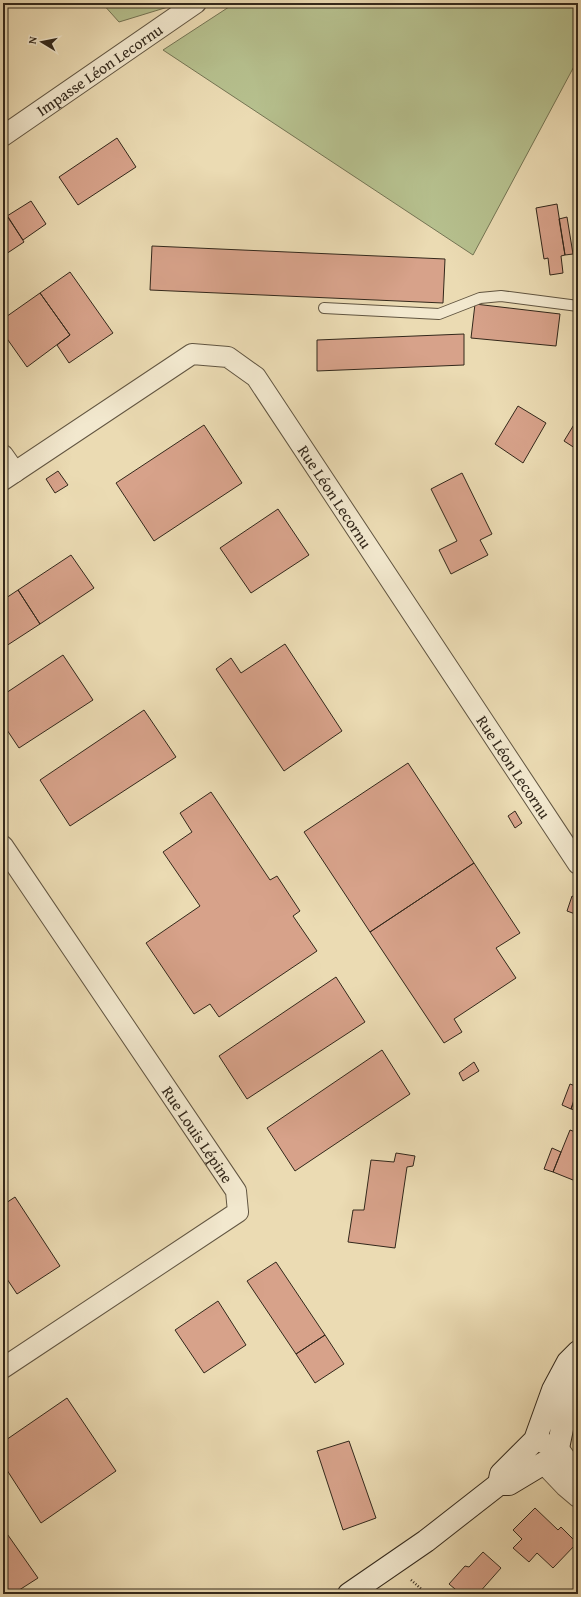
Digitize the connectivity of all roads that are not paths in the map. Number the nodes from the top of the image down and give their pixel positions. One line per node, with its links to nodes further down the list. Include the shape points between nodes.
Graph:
1 (196, 3): 2 (street, Impasse Léon Lecornu)
2 (3, 136)
3 (578, 306): 4 (lane, via 501,296 480,298 439,314)
4 (324, 308)
5 (3, 455): 6 (street)
6 (9, 476): 8 (street, Rue Léon Lecornu, via 192,354 228,358 256,377)
7 (3, 846): 10 (street, Rue Louis Lépine, via 236,1191 238,1212)
8 (578, 864)
9 (578, 1352): 12 (street, via 568,1362 546,1404)
10 (3, 1368)
11 (578, 1376): 12 (street, via 569,1395)
12 (562, 1421): 13 (street)
13 (541, 1449): 14 (street, via 570,1466); 15 (street, via 560,1482); 16 (street, via 501,1474 499,1484 426,1541)
14 (578, 1484)
15 (578, 1497)
16 (349, 1594)

